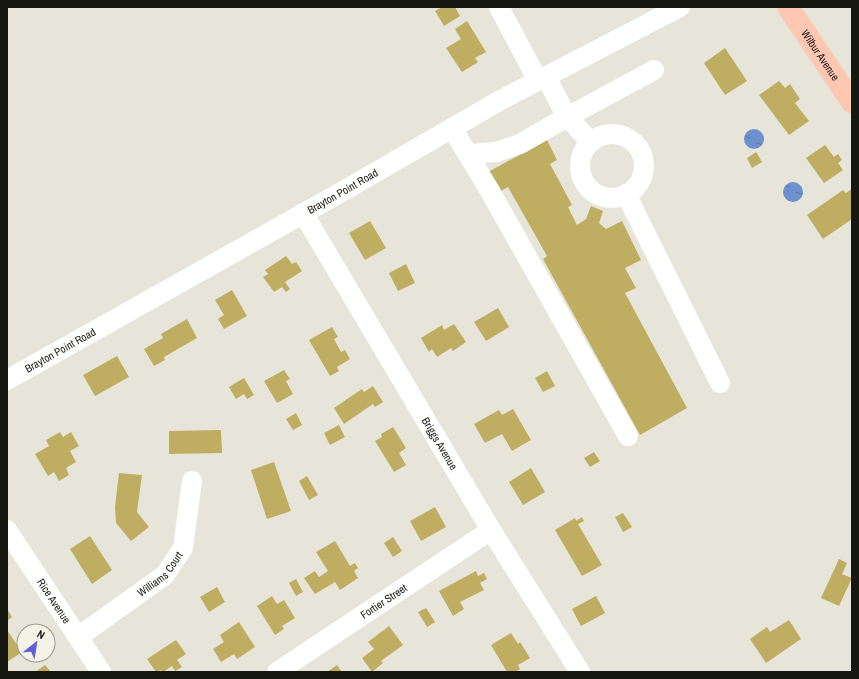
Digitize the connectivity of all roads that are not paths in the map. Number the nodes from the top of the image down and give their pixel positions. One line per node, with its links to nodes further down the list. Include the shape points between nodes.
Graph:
1 (680, 7): 5 (street, Brayton Point Road)
2 (788, 7): 6 (main road, Wilbur Avenue)
3 (506, 10): 5 (street)
4 (654, 70): 7 (street)
5 (542, 79): 7 (street); 8 (street, Brayton Point Road)
6 (852, 102)
7 (567, 117): 9 (street); 10 (street, via 520,144 496,152)
8 (452, 128): 10 (street); 12 (street, Brayton Point Road)
9 (591, 142): 11 (street, via 581,157 581,171 585,183 604,196 617,197); 11 (street, via 602,136 616,134 632,141 638,148 644,165 643,174 639,182)
10 (468, 154): 15 (street)
11 (626, 194): 14 (street)
12 (303, 213): 13 (street, Brayton Point Road); 18 (street, Briggs Avenue)
13 (7, 380)
14 (720, 383)
15 (628, 436)
16 (192, 481): 19 (street, Williams Court, via 183,548 165,575)
17 (7, 530): 19 (street, Rice Avenue)
18 (491, 530): 21 (street, Fortier Street); 22 (street, Briggs Avenue)
19 (78, 637): 20 (street, Rice Avenue)
20 (101, 672)
21 (277, 672)
22 (580, 672)

